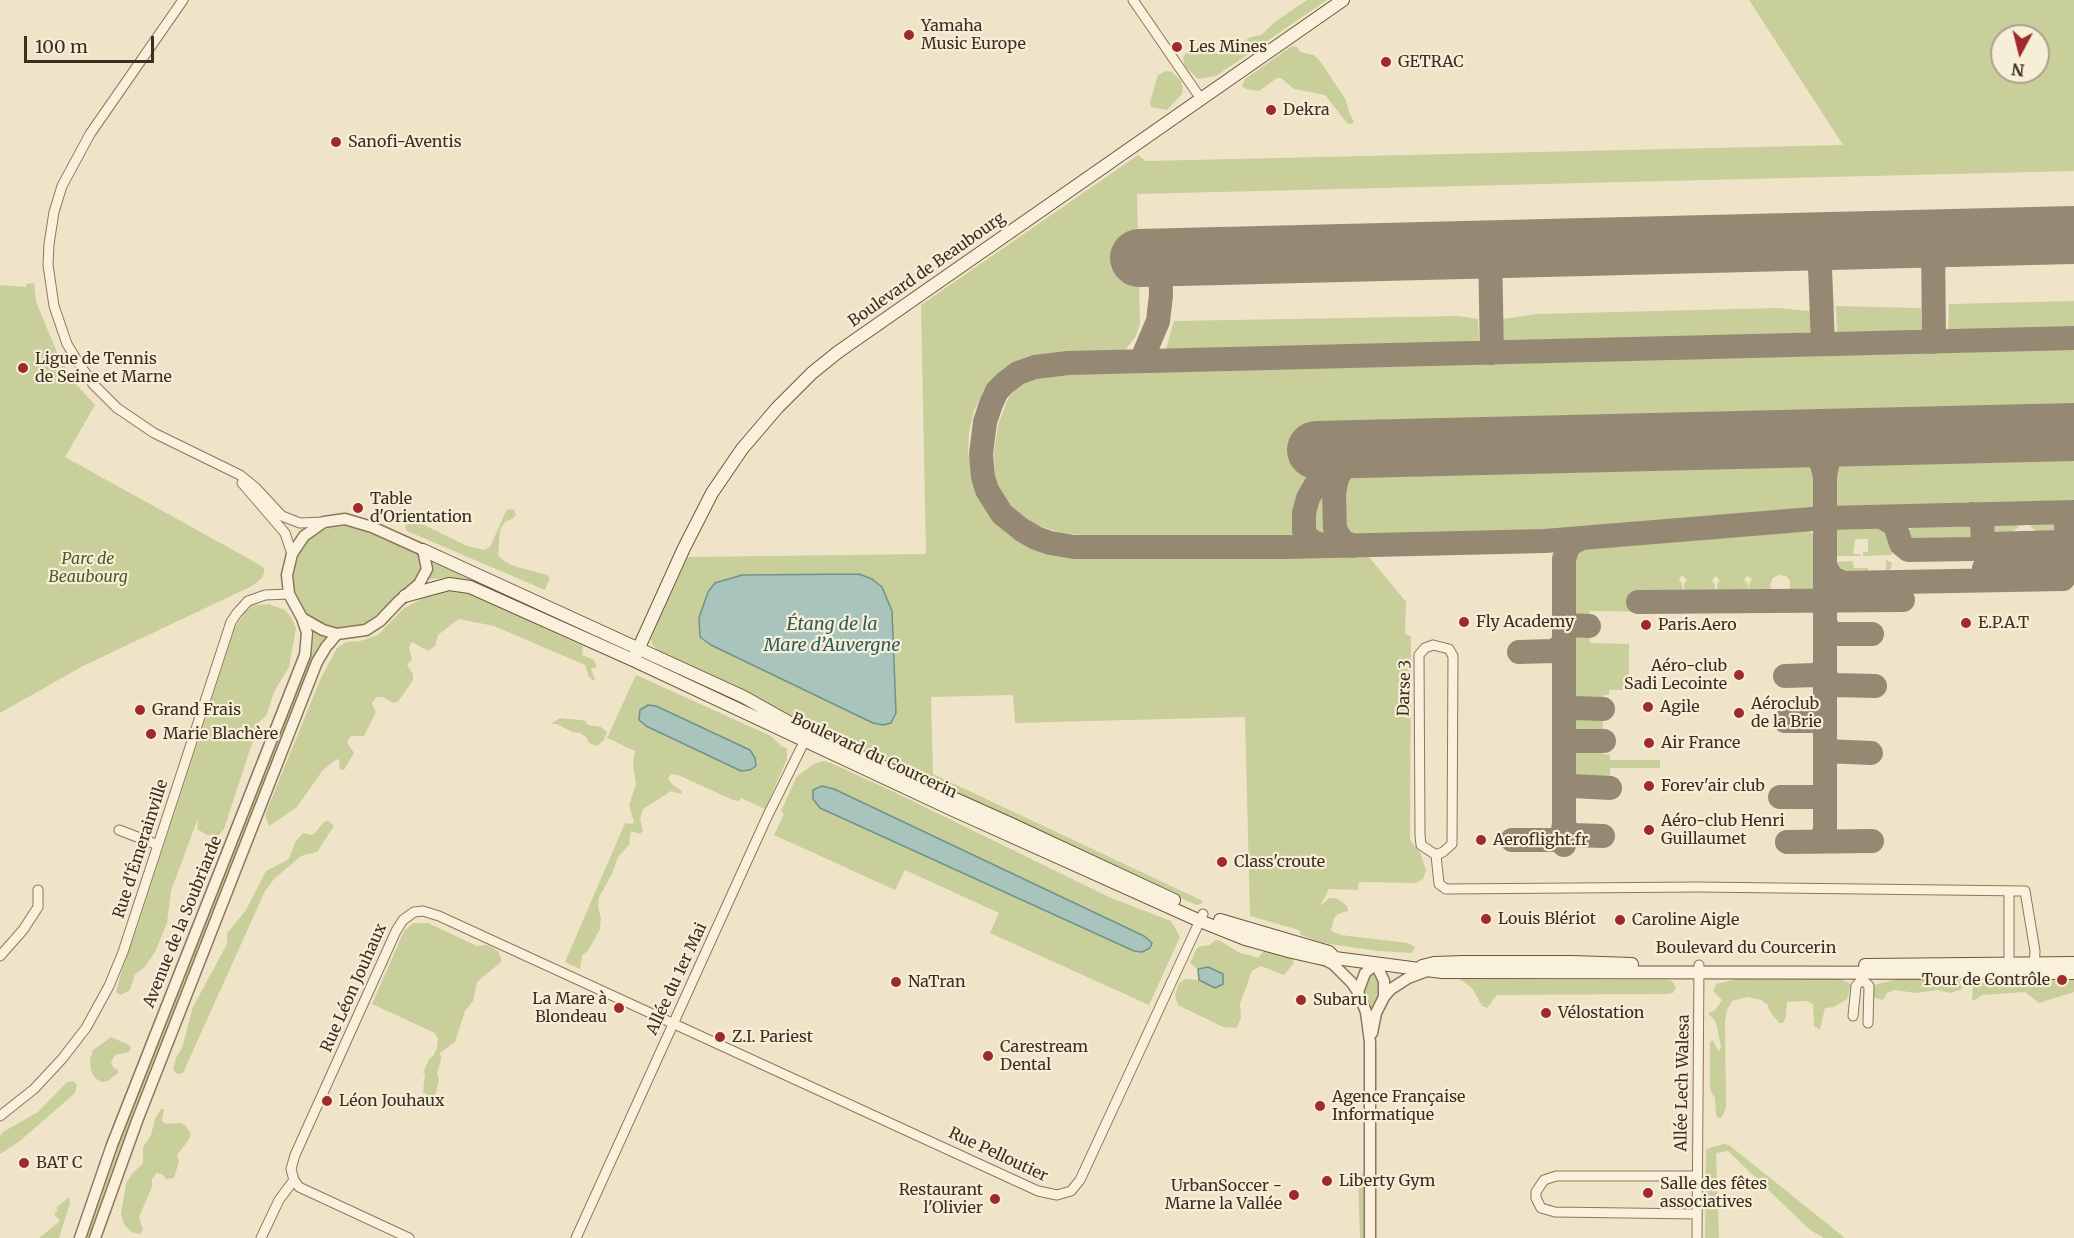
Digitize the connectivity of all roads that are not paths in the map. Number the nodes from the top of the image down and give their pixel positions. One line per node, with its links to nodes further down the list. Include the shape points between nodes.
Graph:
1 (183, 0): 5 (street, via 68,172 54,212 48,265 52,298 62,329 93,384 139,425)
2 (1133, 0): 4 (street)
3 (1343, 0): 4 (main road, Boulevard de Beaubourg)
4 (1201, 99): 13 (main road, Boulevard de Beaubourg, via 838,351 777,408 712,493)
5 (216, 464): 6 (street, via 240,475 282,516 300,522); 8 (street, via 245,486 271,516 287,538)
6 (324, 522): 7 (street, via 361,522); 8 (street, via 304,536)
7 (423, 550): 10 (street, via 426,574); 13 (main road, Boulevard du Courcerin)
8 (292, 554): 9 (street, via 287,575)
9 (289, 594): 11 (street); 16 (street, Rue d'Émerainville, via 265,595 248,601 231,622)
10 (405, 596): 12 (street, via 366,630); 13 (main road, Boulevard du Courcerin, via 440,585 463,585)
11 (302, 618): 12 (street); 43 (street, Avenue de la Soubriarde, via 307,633 305,655 115,1135)
12 (337, 634): 44 (street, Avenue de la Soubriarde, via 321,654 136,1120)
13 (636, 654): 14 (main road, Boulevard du Courcerin)
14 (806, 738): 20 (main road, Boulevard du Courcerin); 37 (street, Allée du 1er Mai)
15 (119, 830): 16 (street)
16 (158, 845): 39 (street, Rue d'Émerainville, via 120,961 90,1021 51,1072)
17 (1436, 855): 17 (street, Darse 3, via 1452,844 1453,656 1449,649 1433,645 1419,655 1420,834 1421,846); 19 (street, via 1439,884 1446,889)
18 (38, 890): 21 (street, via 38,907)
19 (2009, 891): 27 (street); 28 (street, via 2025,891)
20 (1202, 917): 22 (main road, Boulevard du Courcerin, via 1329,952); 37 (street, Rue Pelloutier, via 1085,1170 1075,1187 1061,1195 1038,1191)
21 (0, 956)
22 (1329, 958): 25 (main road, Boulevard du Courcerin); 33 (street)
23 (1988, 962): 27 (main road, Boulevard du Courcerin); 30 (main road, Boulevard du Courcerin); 31 (street, via 1970,967)
24 (2074, 963): 28 (main road, Boulevard du Courcerin)
25 (1376, 964): 29 (main road, Boulevard du Courcerin); 33 (street, via 1365,974); 34 (street, via 1384,981)
26 (1700, 968): 29 (main road, Boulevard du Courcerin, via 1464,962 1434,963); 30 (main road, Boulevard du Courcerin); 40 (street, Allée Lech Walesa)
27 (2011, 968): 28 (main road, Boulevard du Courcerin); 31 (main road, Boulevard du Courcerin)
28 (2034, 968): 32 (main road, Boulevard du Courcerin)
29 (1423, 969): 34 (street)
30 (1863, 972): 31 (main road, Boulevard du Courcerin); 35 (street, via 1856,986); 36 (street, via 1869,986)
31 (1968, 973)
32 (2074, 973)
33 (1358, 992): 38 (street, via 1366,1012)
34 (1384, 997): 38 (street)
35 (1853, 1016)
36 (1868, 1023)
37 (674, 1024): 41 (street, Rue Léon Jouhaux, via 439,916 414,912 402,920 396,931 314,1112 295,1155 291,1169); 47 (street, Allée du 1er Mai)
38 (1370, 1042): 48 (street)
39 (0, 1116)
40 (1697, 1176): 42 (street, Allée Lech Walesa); 42 (street, via 1556,1176 1544,1180 1536,1198 1541,1208 1555,1212)
41 (294, 1180): 45 (street, Rue Léon Jouhaux, via 279,1200); 46 (street, via 307,1192)
42 (1697, 1214): 49 (street, Allée Lech Walesa)
43 (80, 1238)
44 (95, 1238)
45 (261, 1238)
46 (408, 1238)
47 (576, 1238)
48 (1370, 1238)
49 (1697, 1238)

